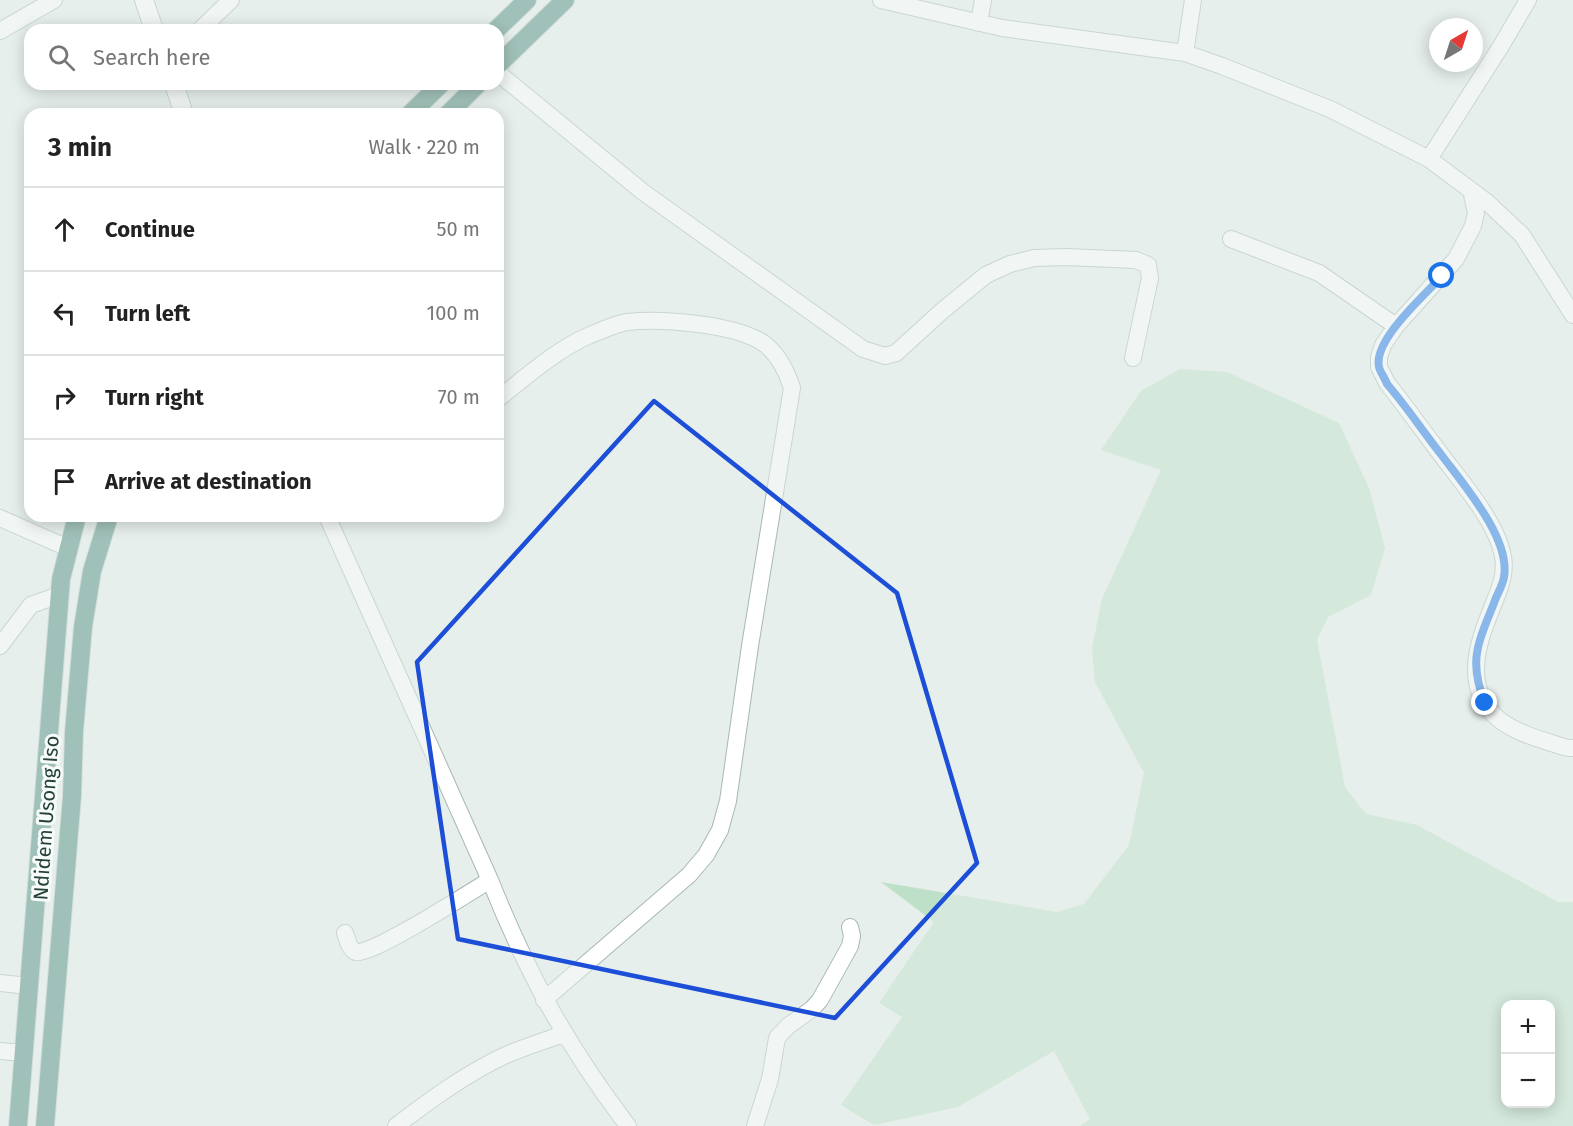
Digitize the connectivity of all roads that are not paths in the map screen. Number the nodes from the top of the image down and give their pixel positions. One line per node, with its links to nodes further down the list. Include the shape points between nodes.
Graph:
1 (54, 0): 14 (street)
2 (144, 0): 11 (street)
3 (231, 0): 12 (street)
4 (527, 0): 13 (highway)
5 (565, 0): 16 (highway)
6 (881, 0): 10 (street)
7 (983, 0): 10 (street)
8 (1193, 0): 15 (street)
9 (1528, 0): 24 (street)
10 (980, 23): 15 (street)
11 (152, 24)
12 (206, 24)
13 (502, 24)
14 (0, 31)
15 (1185, 53): 24 (street, via 1330,110)
16 (504, 59)
17 (504, 78): 29 (street, via 643,192 869,352 885,356 896,353 986,274 1034,258 1066,257 1136,260 1148,265 1150,278)
18 (176, 90): 21 (street)
19 (435, 90): 22 (highway)
20 (472, 90): 23 (highway)
21 (182, 108)
22 (416, 108)
23 (454, 108)
24 (1429, 159): 25 (street)
25 (1471, 190): 27 (street, via 1522,235); 28 (street, via 1476,213 1466,240 1449,268)
26 (1231, 239): 28 (street, via 1318,273)
27 (1573, 315)
28 (1396, 326): 38 (street, via 1379,357 1387,384 1467,489 1502,550 1504,577 1475,660 1485,703 1501,721 1529,736)
29 (1133, 358)
30 (504, 394): 44 (street, via 586,337 626,322 709,326 746,333 766,346 779,361 792,388 728,801 720,830 689,875)
31 (0, 518): 35 (street)
32 (75, 522): 35 (highway, Ndidem Usong Iso)
33 (107, 522): 49 (highway, Ndidem Usong Iso, via 92,571 83,627)
34 (330, 522): 39 (street)
35 (68, 548): 36 (highway, Ndidem Usong Iso)
36 (59, 596): 37 (street, via 31,605); 43 (highway, Ndidem Usong Iso)
37 (0, 646)
38 (1573, 747)
39 (490, 880): 41 (street, via 364,952 350,946); 44 (street)
40 (850, 927): 52 (street, via 850,946 820,1000 777,1038 770,1079)
41 (345, 933)
42 (0, 983): 43 (street)
43 (29, 986): 47 (highway, Ndidem Usong Iso)
44 (544, 1000): 45 (street)
45 (563, 1034): 50 (street, via 487,1065); 51 (street)
46 (0, 1052): 47 (street)
47 (23, 1053): 48 (highway, Ndidem Usong Iso)
48 (18, 1126)
49 (45, 1126)
50 (396, 1126)
51 (628, 1126)
52 (755, 1126)

